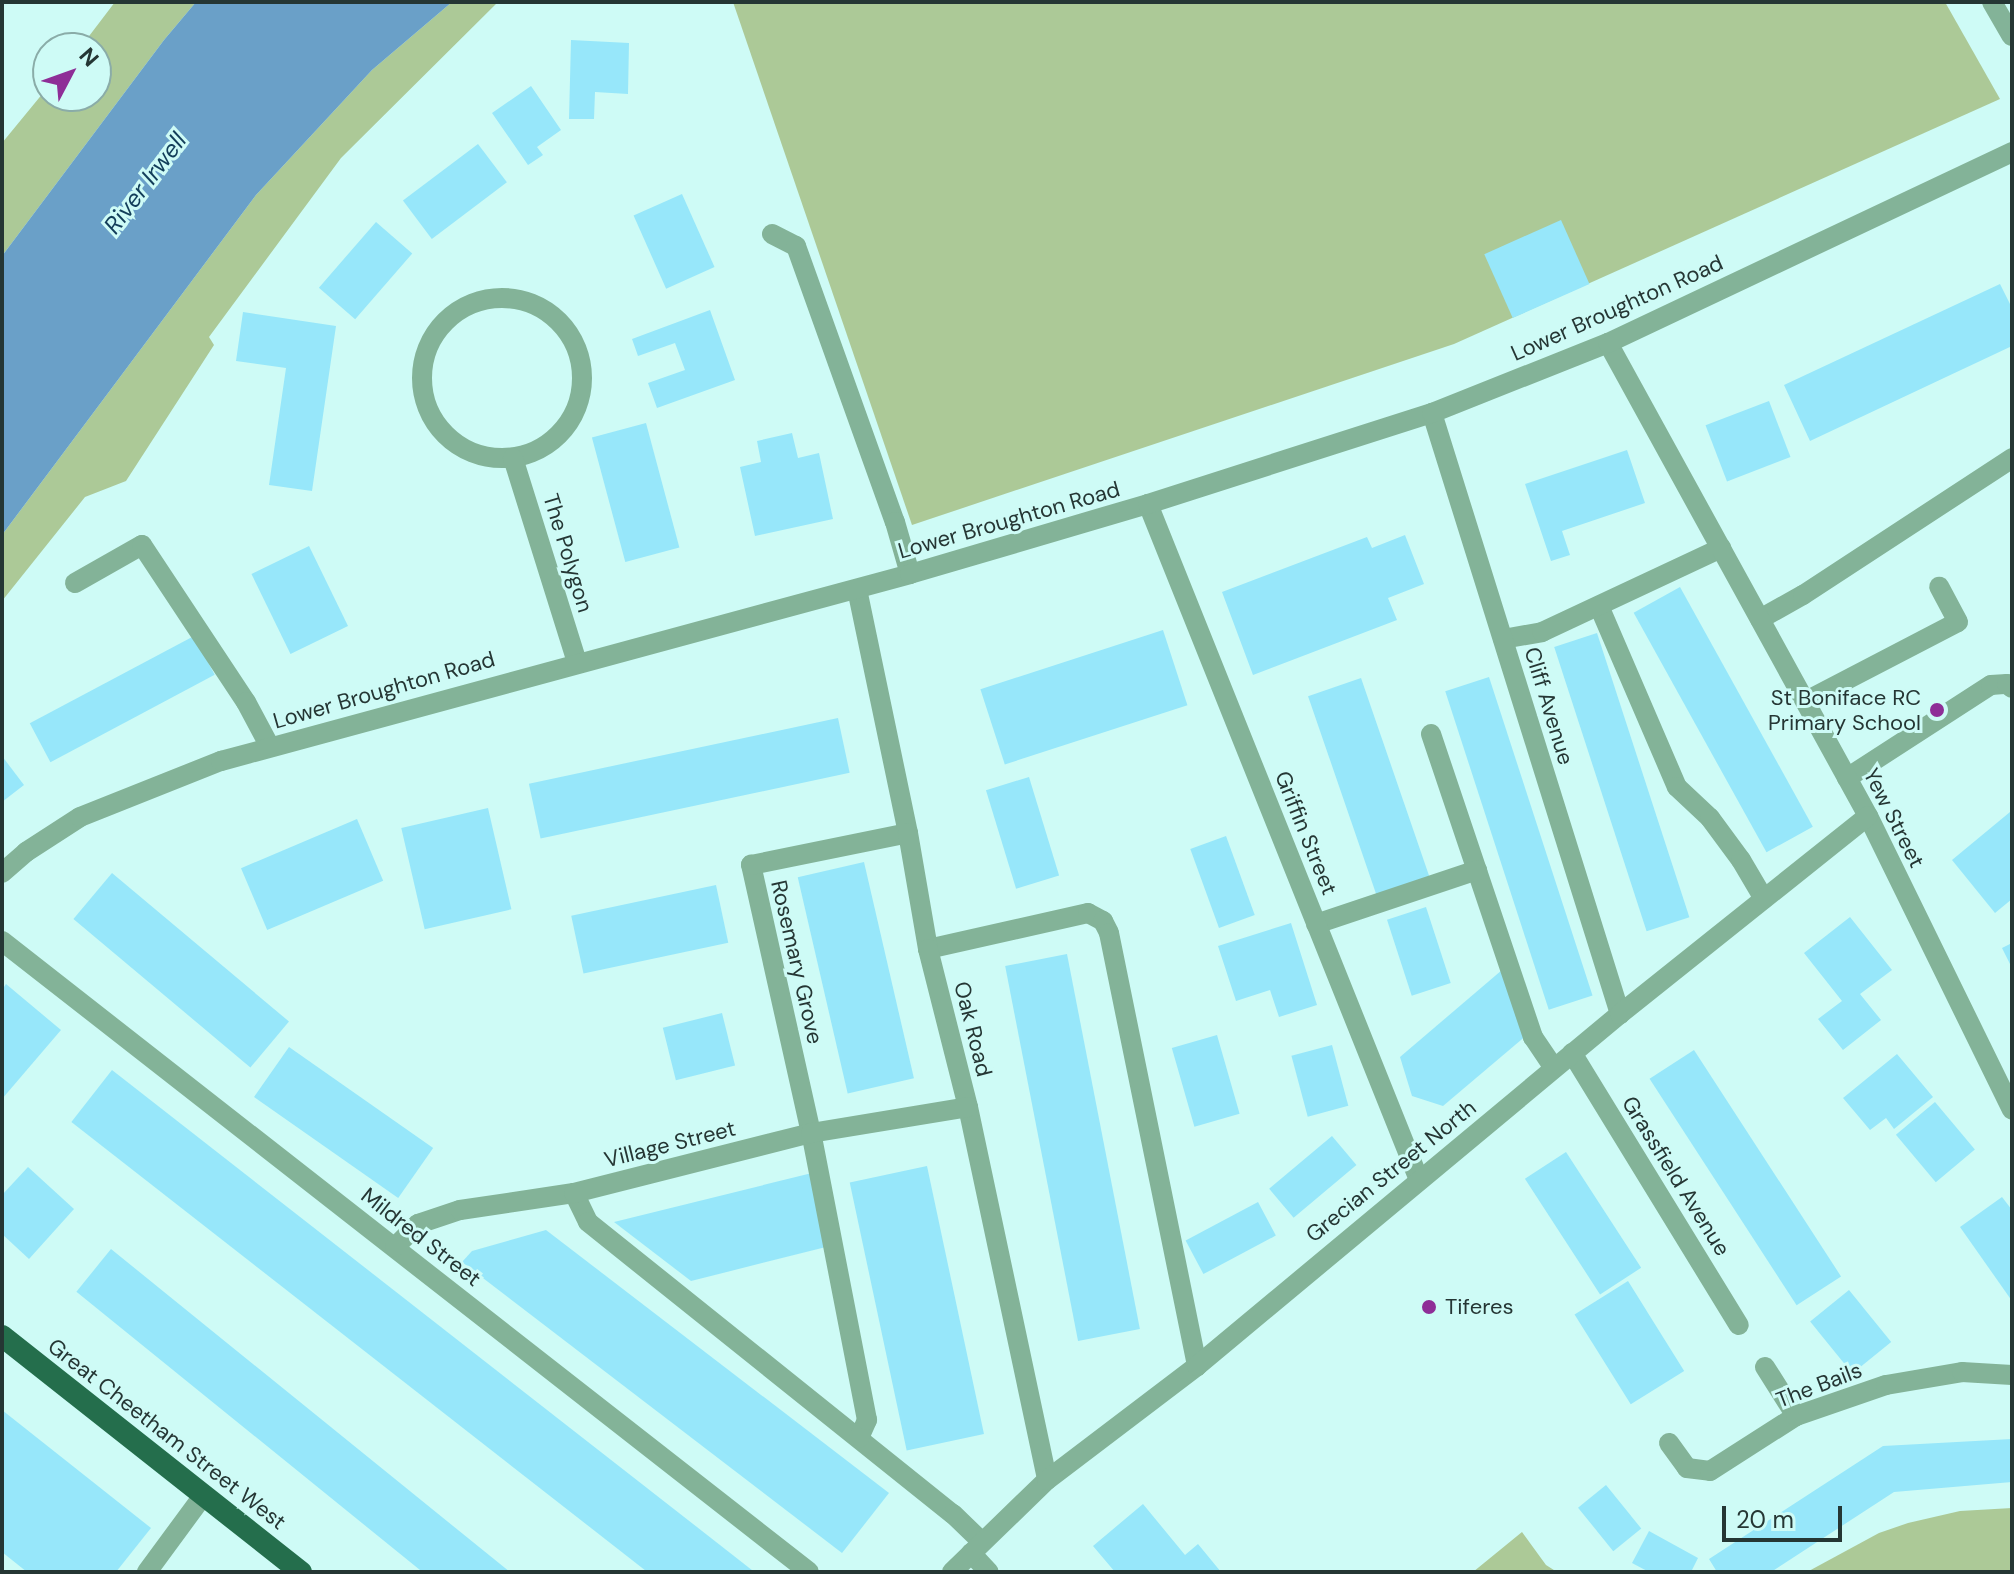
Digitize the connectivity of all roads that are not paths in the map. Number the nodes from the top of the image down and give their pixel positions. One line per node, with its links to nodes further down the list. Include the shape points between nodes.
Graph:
1 (1992, 2): 2 (street)
2 (2012, 36)
3 (2012, 152): 5 (street, Lower Broughton Road)
4 (772, 234): 11 (street, via 796,246)
5 (1608, 343): 6 (street, Lower Broughton Road); 10 (street, Yew Street)
6 (1432, 413): 9 (street, Lower Broughton Road); 17 (street, Cliff Avenue)
7 (513, 458): 7 (street, via 538,451 559,435 582,388 580,362 571,337 531,304 506,298 479,301 455,312 436,331 424,355 421,382 426,408 461,448 486,458); 18 (street, The Polygon)
8 (2012, 458): 16 (street)
9 (1148, 504): 11 (street, Lower Broughton Road); 29 (street, Griffin Street)
10 (1721, 548): 15 (street); 16 (street, Yew Street)
11 (910, 574): 14 (street, Lower Broughton Road)
12 (75, 583): 22 (street, via 142,545)
13 (1939, 587): 20 (street, via 1958,622)
14 (857, 589): 18 (street, Lower Broughton Road); 25 (street, Oak Road)
15 (1599, 606): 17 (street, via 1542,632); 28 (street, via 1677,787 1710,818)
16 (1760, 619): 20 (street, Yew Street)
17 (1503, 639): 32 (street, Cliff Avenue)
18 (577, 662): 22 (street, Lower Broughton Road)
19 (2012, 688): 23 (street, via 1991,685)
20 (1806, 701): 23 (street, Yew Street)
21 (1431, 734): 26 (street)
22 (270, 747): 27 (street, Lower Broughton Road, via 80,817)
23 (1847, 778): 24 (street, Yew Street)
24 (1868, 816): 28 (street, Grecian Street North); 36 (street, Yew Street)
25 (908, 833): 31 (street, Oak Road); 37 (street, Rosemary Grove, via 751,865)
26 (1477, 870): 29 (street); 34 (street, via 1533,1037)
27 (2, 873)
28 (1764, 899): 32 (street, Grecian Street North)
29 (1316, 924): 38 (street, Griffin Street)
30 (2, 941): 40 (street, Mildred Street)
31 (928, 949): 35 (street, Oak Road); 43 (street, via 1088,913 1103,921)
32 (1620, 1014): 33 (street, Grecian Street North)
33 (1572, 1053): 34 (street, Grecian Street North); 41 (street, Grassfield Avenue)
34 (1554, 1068): 38 (street, Grecian Street North)
35 (968, 1107): 37 (street, Village Street); 49 (street, Oak Road)
36 (2012, 1110)
37 (811, 1133): 39 (street, Village Street); 47 (street, via 867,1420)
38 (1419, 1180): 43 (street, Grecian Street North)
39 (574, 1193): 40 (street, Village Street, via 460,1210 418,1224); 47 (street, via 588,1222)
40 (395, 1247): 54 (street, Mildred Street)
41 (1739, 1325)
42 (2, 1336): 50 (highway, Great Cheetham Street West)
43 (1197, 1366): 49 (street, Grecian Street North)
44 (1765, 1367): 46 (street)
45 (2012, 1375): 46 (street, The Bails, via 1962,1372 1886,1385)
46 (1796, 1416): 48 (street, The Bails, via 1710,1471 1687,1468)
47 (859, 1438): 51 (street, via 953,1514)
48 (1669, 1443)
49 (1047, 1480): 51 (street, Grecian Street North)
50 (202, 1497): 52 (street); 53 (highway, Great Cheetham Street West)
51 (977, 1547): 55 (street, Grecian Street North); 56 (street)
52 (147, 1572)
53 (301, 1572)
54 (809, 1572)
55 (952, 1572)
56 (989, 1572)

